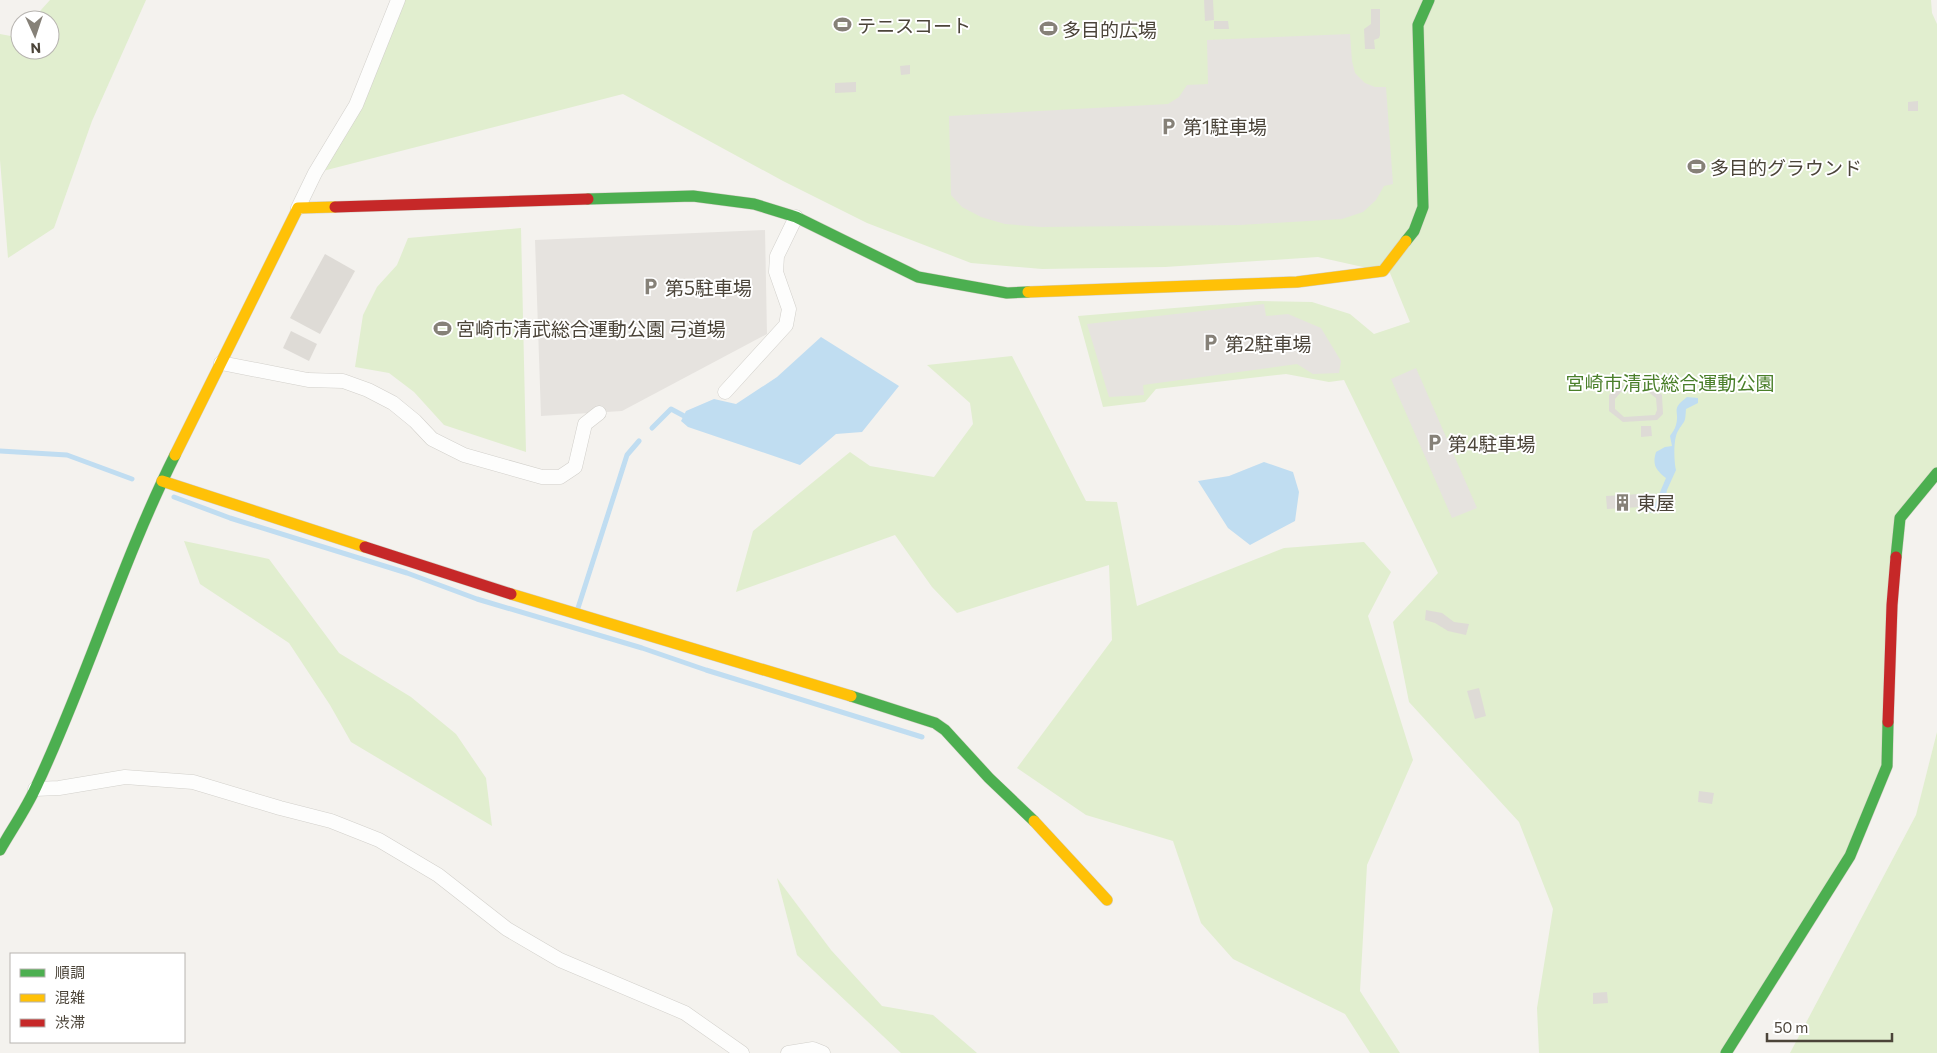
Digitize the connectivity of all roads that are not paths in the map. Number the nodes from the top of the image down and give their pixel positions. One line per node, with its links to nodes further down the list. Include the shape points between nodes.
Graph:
1 (398, 0): 3 (street, via 356,105)
2 (1429, 0): 4 (street, via 1418,25 1423,207 1414,231 1383,271 1297,282 1006,293 918,277)
3 (298, 208): 4 (street, via 693,196 754,204); 5 (street)
4 (796, 217): 6 (street, via 777,256 776,272 789,309 786,324)
5 (221, 363): 7 (street, via 308,380 343,381 393,404 432,439 464,455 542,477 560,477 575,467 585,424); 9 (street)
6 (725, 392)
7 (599, 413)
8 (1937, 474): 16 (street, via 1900,518 1892,605 1887,766 1850,856)
9 (162, 481): 10 (street); 12 (street, via 547,606 882,705 934,724 945,730)
10 (35, 789): 11 (street); 13 (street, via 124,777 193,782 331,821 379,840 438,875 507,929 560,960 685,1012)
11 (0, 850)
12 (1107, 900)
13 (742, 1053)
14 (788, 1053): 15 (street, via 813,1049)
15 (823, 1053)
16 (1726, 1053)

